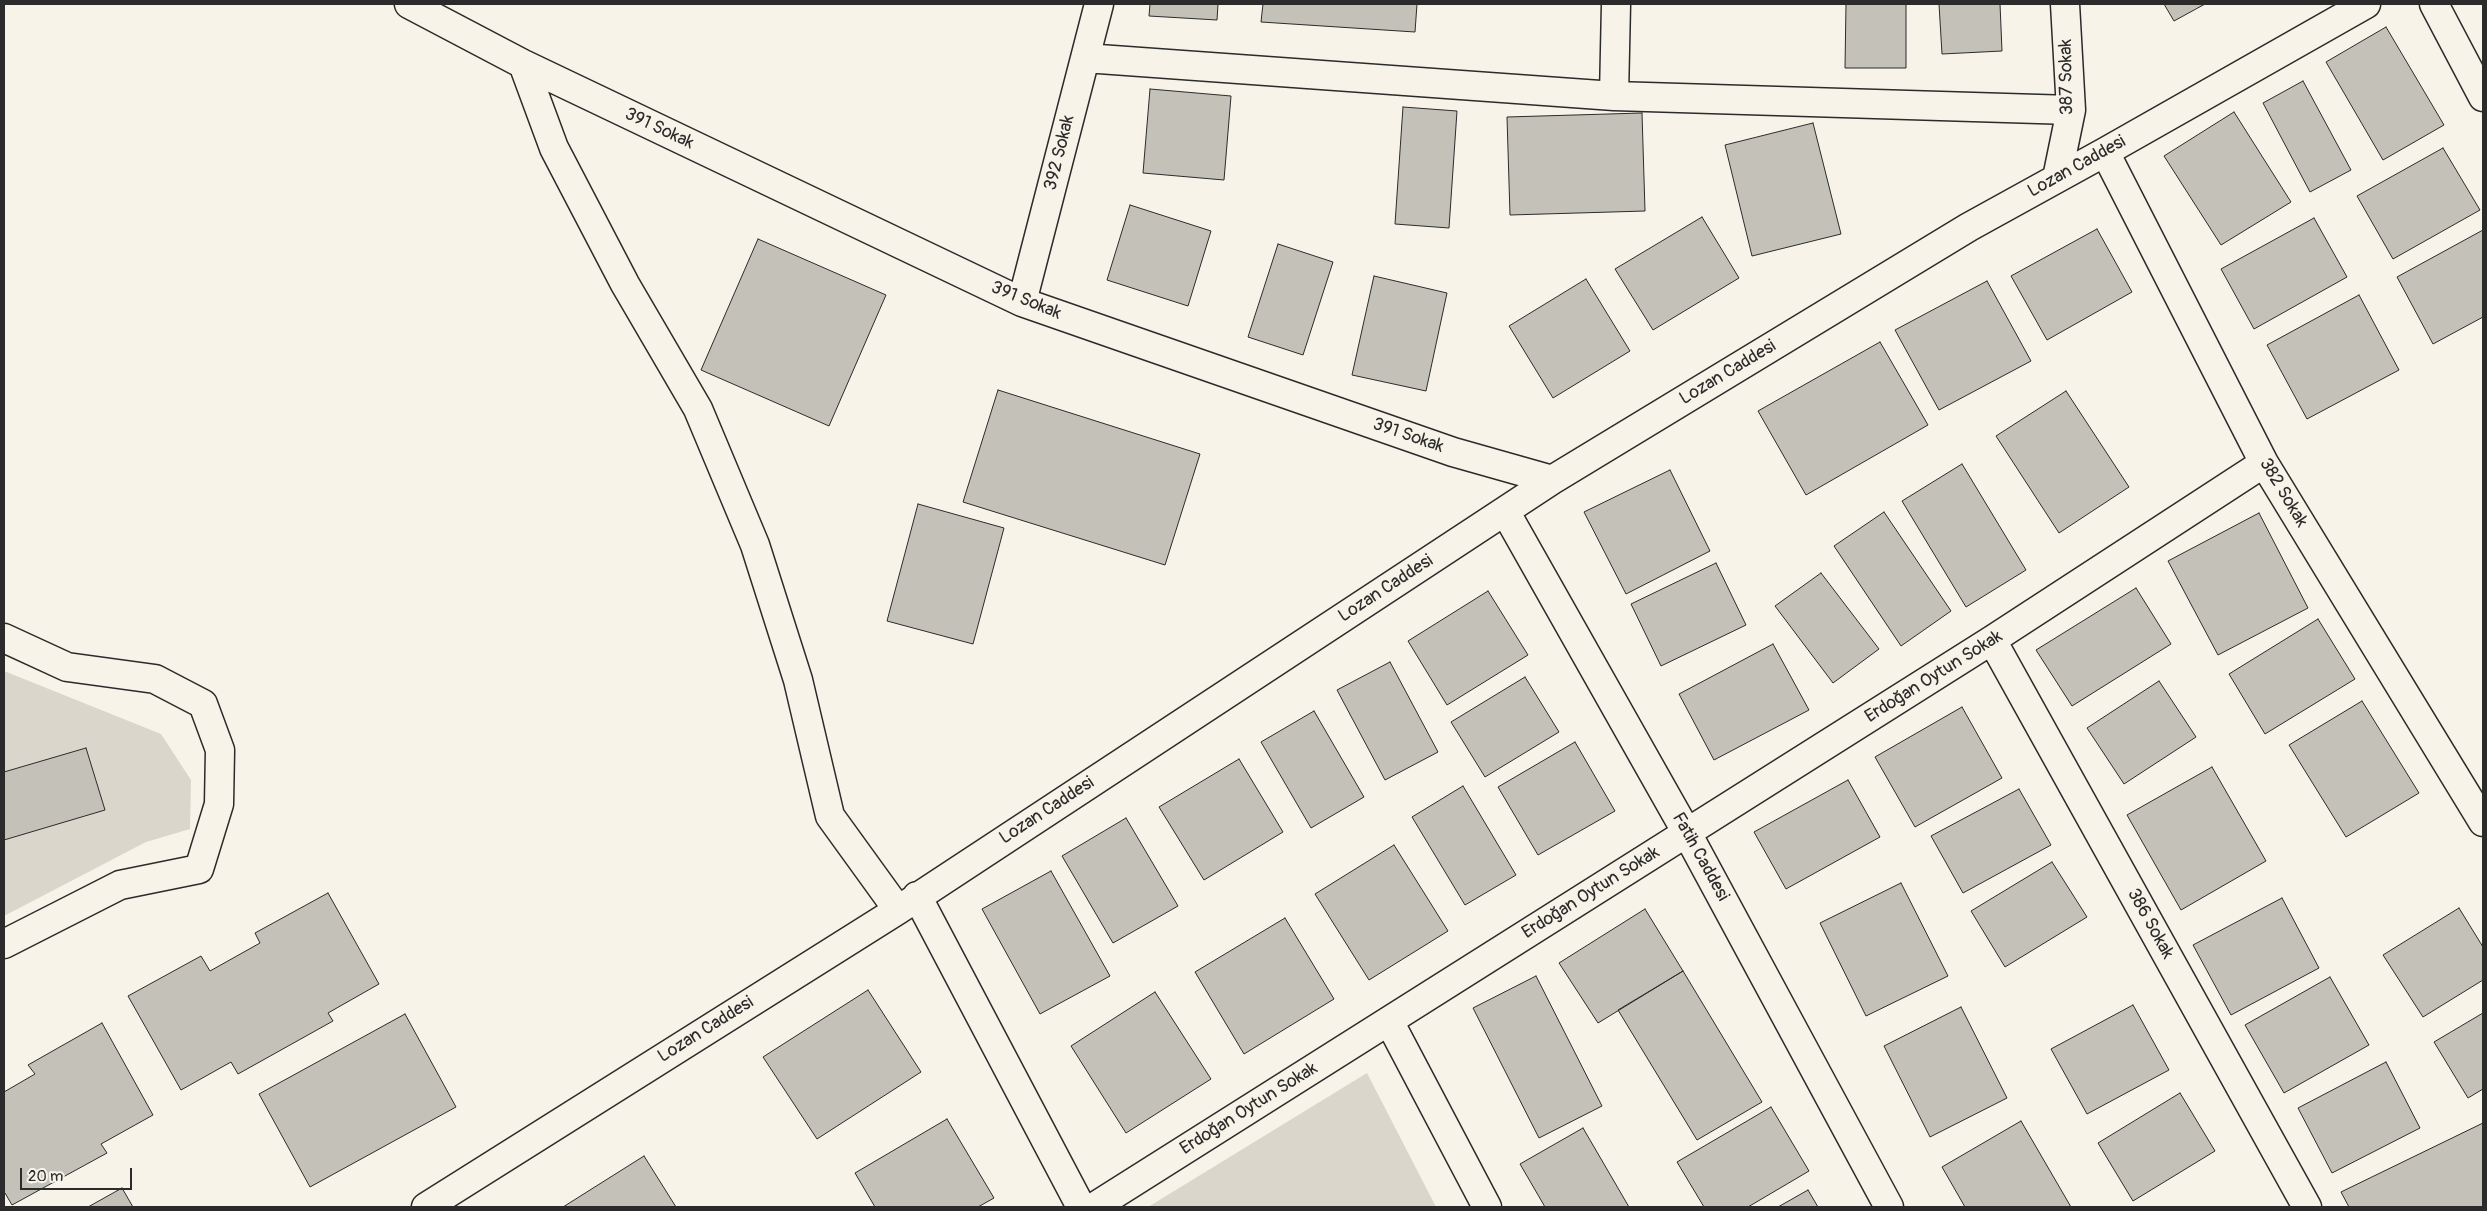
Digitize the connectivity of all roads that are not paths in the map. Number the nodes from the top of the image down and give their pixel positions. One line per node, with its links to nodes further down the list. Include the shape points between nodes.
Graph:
1 (409, 4): 8 (street, 391 Sokak)
2 (1099, 4): 7 (street, 392 Sokak)
3 (1616, 4): 9 (street)
4 (2065, 4): 11 (street, 387 Sokak)
5 (2366, 4): 12 (street, Lozan Caddesi)
6 (2434, 4): 10 (street)
7 (1085, 58): 9 (street); 14 (street, 392 Sokak)
8 (523, 64): 14 (street, 391 Sokak); 22 (street, via 554,148 625,284 698,409 755,545 798,680 830,816)
9 (1614, 96): 11 (street)
10 (2483, 98)
11 (2071, 110): 13 (street, 387 Sokak)
12 (2105, 152): 13 (street, Lozan Caddesi); 15 (street, 382 Sokak)
13 (2057, 178): 16 (street, Lozan Caddesi, via 1969,226)
14 (1022, 302): 16 (street, 391 Sokak, via 1453,452)
15 (2264, 463): 19 (street, Erdoğan Oytun Sokak); 20 (street, 382 Sokak)
16 (1552, 480): 17 (street, Lozan Caddesi)
17 (1505, 511): 21 (street, Fatih Caddesi); 22 (street, Lozan Caddesi)
18 (4, 638): 23 (street, via 67,667 155,679 203,704 220,750 219,804 199,869 120,885)
19 (1992, 640): 21 (street, Erdoğan Oytun Sokak); 30 (street, 386 Sokak)
20 (2483, 822)
21 (1687, 833): 24 (street, Erdoğan Oytun Sokak); 29 (street, Fatih Caddesi)
22 (908, 903): 25 (street, Lozan Caddesi); 26 (street)
23 (4, 944)
24 (1389, 1021): 27 (street, Erdoğan Oytun Sokak); 28 (street)
25 (426, 1207)
26 (1081, 1207)
27 (1094, 1207)
28 (1487, 1207)
29 (1889, 1207)
30 (2307, 1207)

